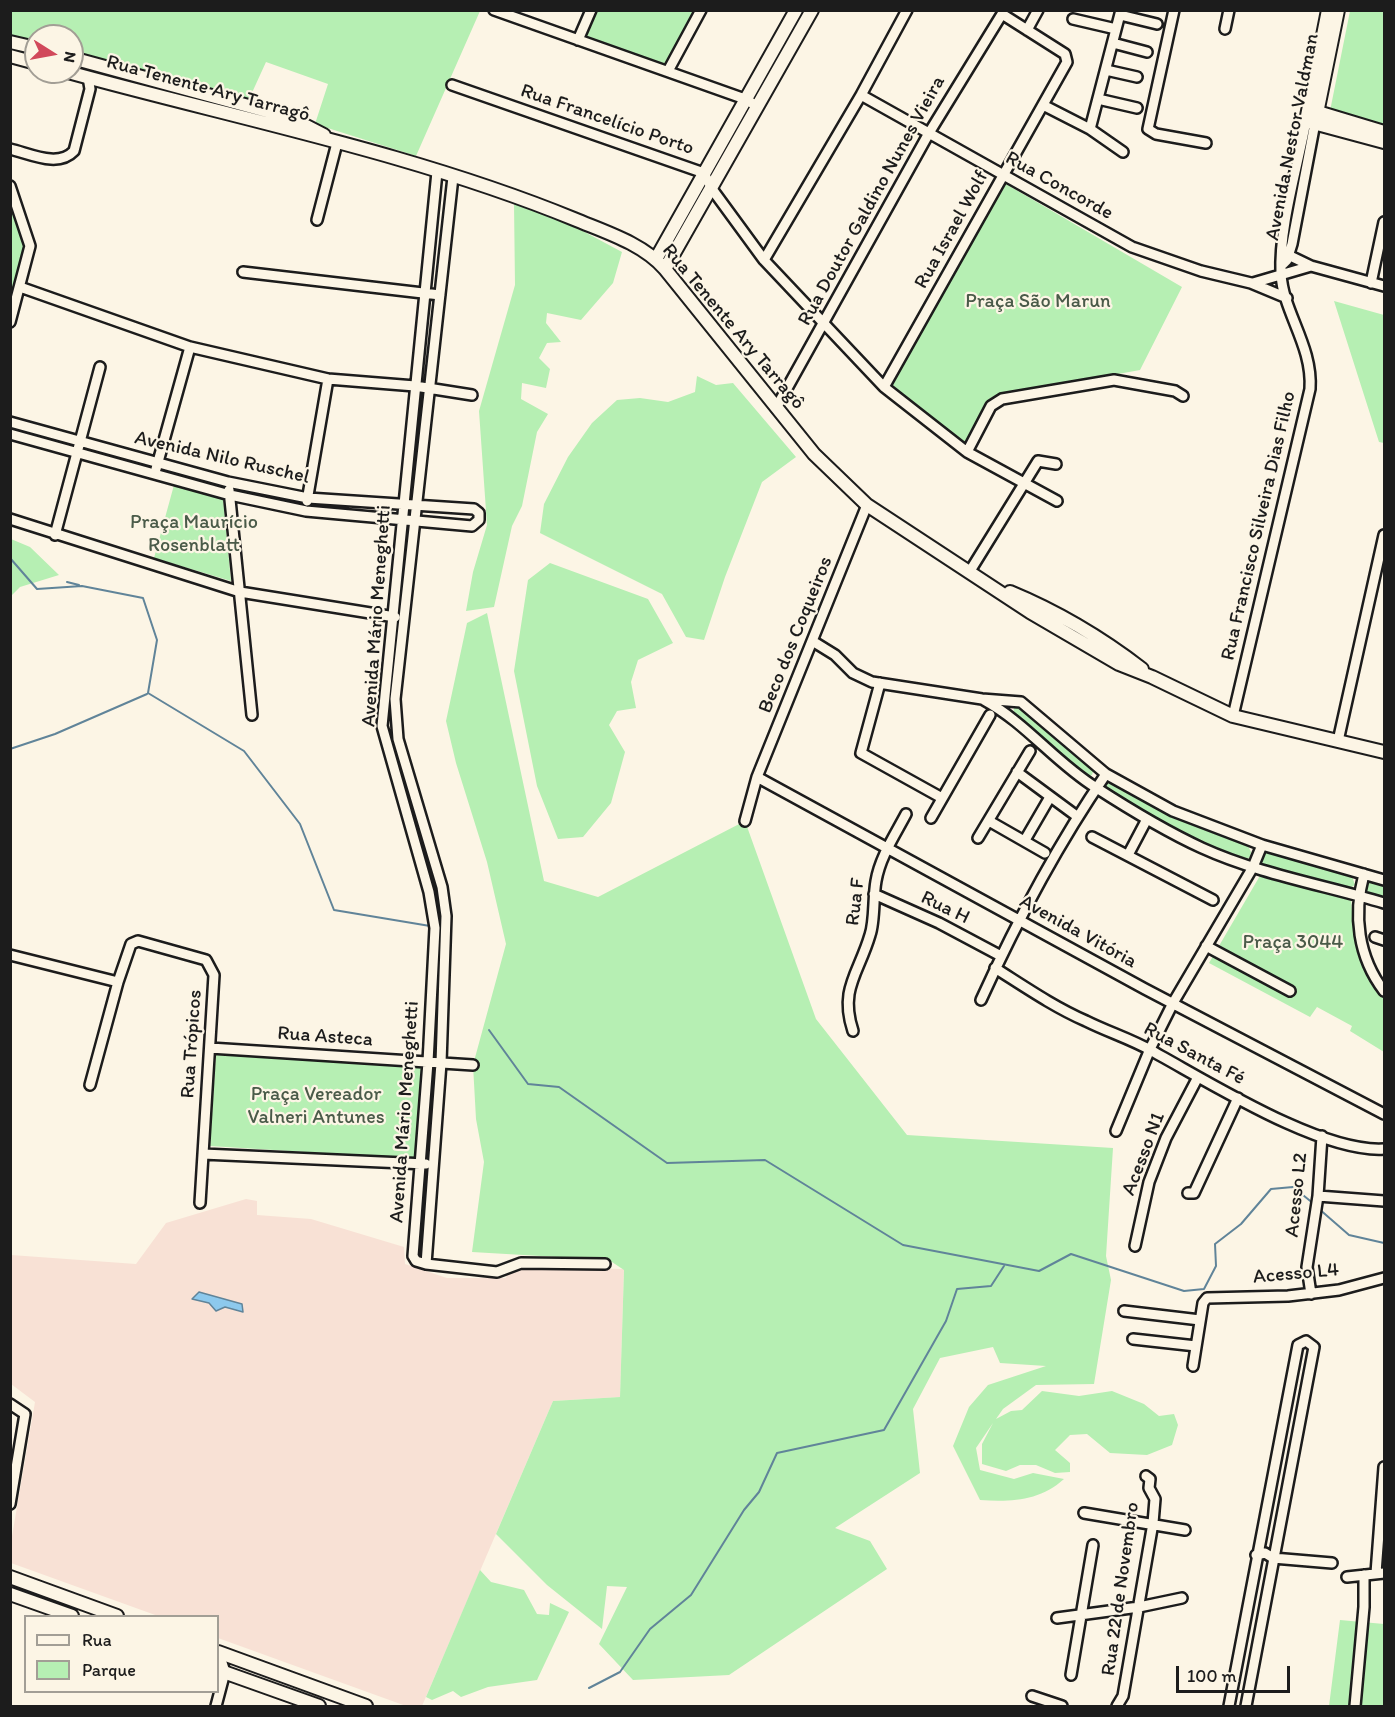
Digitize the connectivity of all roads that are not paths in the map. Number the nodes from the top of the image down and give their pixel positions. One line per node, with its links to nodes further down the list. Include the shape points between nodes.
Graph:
1 (494, 10): 20 (street)
2 (591, 10): 20 (street)
3 (701, 10): 26 (street)
4 (796, 10): 32 (main road)
5 (812, 10): 35 (main road)
6 (907, 10): 31 (street)
7 (988, 10): 14 (street)
8 (1038, 10): 19 (street)
9 (1174, 10): 45 (street, via 1148,129)
10 (1228, 10): 18 (street)
11 (1328, 10): 37 (main road, Avenida Nestor Valdman)
12 (1338, 10): 37 (main road, Avenida Nestor Valdman)
13 (1120, 13): 16 (street); 17 (street)
14 (999, 15): 19 (street); 42 (street, Rua Doutor Galdino Nunes Vieira)
15 (1073, 19): 17 (street)
16 (1157, 24)
17 (1116, 29): 21 (street)
18 (1225, 29)
19 (1028, 30): 34 (street, Rua Israel Wolf, via 1067,58)
20 (578, 40): 26 (street)
21 (1113, 43): 22 (street); 25 (street)
22 (1148, 51)
23 (84, 61): 24 (main road, Rua Tenente Ary Tarragô)
24 (97, 65): 29 (main road); 38 (main road, Rua Tenente Ary Tarragô)
25 (1106, 70): 27 (street); 33 (street)
26 (668, 71): 32 (street)
27 (1137, 77)
28 (84, 79): 29 (main road, Rua Tenente Ary Tarragô)
29 (92, 82): 40 (main road, Rua Tenente Ary Tarragô); 46 (street, via 74,151 69,156 57,160)
30 (452, 85): 49 (street, Rua Francelício Porto)
31 (861, 96): 42 (street, Rua Concorde); 57 (street)
32 (745, 99): 35 (street); 49 (main road)
33 (1098, 99): 36 (street); 39 (street)
34 (1043, 105): 39 (street); 50 (street, Rua Israel Wolf)
35 (757, 106): 53 (main road)
36 (1137, 108)
37 (1312, 117): 41 (main road); 43 (main road); 56 (street, Avenida Nestor Valdman)
38 (292, 118): 40 (main road, via 293,127); 44 (main road, Rua Tenente Ary Tarragô)
39 (1090, 129): 47 (street)
40 (288, 130): 44 (main road, Rua Tenente Ary Tarragô)
41 (1384, 132)
42 (929, 133): 50 (street, Rua Concorde); 70 (street, Rua Doutor Galdino Nunes Vieira)
43 (1384, 142)
44 (338, 143): 48 (main road, Rua Tenente Ary Tarragô); 54 (street)
45 (1206, 143)
46 (10, 149)
47 (1123, 152)
48 (437, 172): 51 (main road, Rua Tenente Ary Tarragô); 66 (street, Avenida Mário Meneghetti)
49 (704, 173): 53 (street, Rua Francelício Porto); 58 (main road)
50 (1003, 176): 62 (street, Rua Concorde, via 1132,247); 75 (street, Rua Israel Wolf)
51 (453, 177): 58 (main road, Rua Tenente Ary Tarragô, via 611,234); 67 (street, Avenida Mário Meneghetti)
52 (10, 186): 65 (street, via 30,246)
53 (712, 189): 57 (street, Rua Francelício Porto); 58 (main road)
54 (317, 220)
55 (1384, 228): 63 (street)
56 (1284, 257): 59 (street); 61 (street, Avenida Nestor Valdman)
57 (764, 260): 70 (street, Rua Francelício Porto)
58 (660, 264): 79 (main road, Rua Tenente Ary Tarragô)
59 (1311, 266): 61 (street, Rua Concorde); 63 (street)
60 (243, 272): 66 (street)
61 (1281, 275): 62 (street, Rua Concorde); 68 (street, Rua Francisco Silveira Dias Filho)
62 (1251, 283): 68 (street, Rua Concorde)
63 (1371, 283): 64 (street)
64 (1384, 286)
65 (20, 287): 69 (street); 71 (street)
66 (427, 294): 67 (street); 74 (street, Avenida Mário Meneghetti)
67 (440, 295): 76 (street, Avenida Mário Meneghetti)
68 (1287, 298): 113 (street, Rua Francisco Silveira Dias Filho, via 1309,363 1310,389)
69 (10, 322)
70 (824, 324): 75 (street, Rua Francelício Porto); 79 (street, Rua Doutor Galdino Nunes Vieira)
71 (189, 346): 73 (street); 85 (street)
72 (100, 367): 82 (street)
73 (328, 379): 74 (street); 91 (street)
74 (415, 386): 76 (street); 93 (street, Avenida Mário Meneghetti)
75 (884, 387): 83 (street, Rua Francelício Porto)
76 (429, 388): 77 (street); 94 (street, Avenida Mário Meneghetti)
77 (472, 394)
78 (1183, 396): 83 (street, via 1114,380 1002,399 991,406)
79 (776, 408): 95 (main road, Rua Tenente Ary Tarragô, via 814,454)
80 (10, 422): 82 (street, Avenida Nilo Ruschel)
81 (10, 434): 84 (street, Avenida Nilo Ruschel)
82 (80, 441): 84 (street); 85 (street, Avenida Nilo Ruschel)
83 (967, 452): 89 (street, Rua Francelício Porto)
84 (77, 453): 87 (street, Avenida Nilo Ruschel); 100 (street)
85 (157, 463): 87 (street); 88 (street, Avenida Nilo Ruschel)
86 (1056, 464): 89 (street, via 1038,461)
87 (154, 475): 90 (street, Avenida Nilo Ruschel)
88 (228, 482): 90 (street); 91 (street, Avenida Nilo Ruschel)
89 (1025, 484): 92 (street, Rua Francelício Porto); 102 (street)
90 (230, 495): 96 (street, Avenida Nilo Ruschel); 103 (street)
91 (308, 498): 93 (street, Avenida Nilo Ruschel); 96 (street)
92 (1057, 501)
93 (403, 504): 94 (street, Avenida Nilo Ruschel); 98 (street, Avenida Mário Meneghetti)
94 (416, 505): 99 (street, Avenida Mário Meneghetti); 99 (street, Avenida Nilo Ruschel, via 474,509 479,520 472,526)
95 (867, 505): 102 (main road, Rua Tenente Ary Tarragô); 106 (street, Beco dos Coqueiros)
96 (306, 511): 98 (street, Avenida Nilo Ruschel)
97 (10, 519): 100 (street)
98 (401, 520): 99 (street, Avenida Nilo Ruschel); 104 (street, Avenida Mário Meneghetti)
99 (414, 521): 105 (street, Avenida Mário Meneghetti)
100 (55, 534): 103 (street)
101 (1384, 534): 116 (street)
102 (970, 571): 113 (main road, Rua Tenente Ary Tarragô, via 1030,612 1119,664)
103 (240, 592): 104 (street); 110 (street)
104 (392, 617): 105 (street); 115 (street, Avenida Mário Meneghetti)
105 (404, 618): 114 (street, Avenida Mário Meneghetti, via 394,699)
106 (814, 642): 107 (street, via 835,655 853,674); 121 (street, Beco dos Coqueiros)
107 (880, 683): 108 (street); 124 (street, via 861,753)
108 (982, 699): 109 (street); 112 (street)
109 (1018, 701): 112 (street, via 1010,706); 120 (street)
110 (252, 715)
111 (990, 715): 124 (street)
112 (1009, 716): 122 (street, via 1052,756)
113 (1233, 716): 116 (main road, Rua Tenente Ary Tarragô)
114 (397, 725): 115 (street); 128 (street, Avenida Mário Meneghetti)
115 (382, 726): 132 (street, Avenida Mário Meneghetti)
116 (1338, 741): 118 (main road, Rua Tenente Ary Tarragô)
117 (1030, 751): 119 (street)
118 (1384, 752)
119 (1017, 772): 123 (street); 131 (street)
120 (1106, 774): 122 (street); 136 (street, via 1173,811)
121 (757, 777): 130 (street, Beco dos Coqueiros); 137 (street, Avenida Vitória)
122 (1096, 788): 127 (street); 129 (street)
123 (1050, 797): 127 (street); 135 (street)
124 (942, 798): 126 (street)
125 (906, 814): 137 (street, Rua F)
126 (931, 818)
127 (1078, 818): 149 (street)
128 (422, 819): 132 (street); 147 (street, Avenida Mário Meneghetti, via 442,887)
129 (1147, 819): 139 (street); 140 (street, via 1203,849)
130 (745, 820)
131 (989, 821): 134 (street); 135 (street)
132 (410, 822): 148 (street, Avenida Mário Meneghetti)
133 (1092, 837): 139 (street)
134 (978, 838)
135 (1025, 840): 138 (street)
136 (1262, 845): 140 (street); 141 (street)
137 (888, 848): 143 (street, Rua F); 149 (street, Avenida Vitória)
138 (1045, 853)
139 (1128, 855): 145 (street)
140 (1253, 867): 144 (street); 150 (street)
141 (1364, 874): 142 (street); 144 (street)
142 (1384, 880)
143 (874, 894): 152 (street, Rua H); 159 (street, Rua F, via 871,933 848,992 847,1012)
144 (1358, 895): 146 (street); 155 (street, via 1361,946)
145 (1213, 900)
146 (1384, 903)
147 (446, 916): 148 (street); 163 (street, Avenida Mário Meneghetti)
148 (433, 918): 162 (street, Avenida Mário Meneghetti)
149 (1020, 920): 152 (street); 158 (street, Avenida Vitória)
150 (1206, 946): 156 (street); 158 (street)
151 (10, 955): 154 (street)
152 (1001, 956): 153 (street)
153 (995, 969): 157 (street); 161 (street, Rua Santa Fé, via 1084,1021)
154 (117, 982): 160 (street, Rua Trópicos, via 130,946 138,942 206,960 214,975); 166 (street)
155 (1384, 991)
156 (1290, 992)
157 (981, 1000)
158 (1173, 1003): 161 (street); 168 (street, Avenida Vitória)
159 (853, 1031)
160 (210, 1048): 162 (street, Rua Asteca); 172 (street, Rua Trópicos)
161 (1150, 1050): 165 (street, Rua Santa Fé); 169 (street)
162 (428, 1062): 163 (street, Rua Asteca); 173 (street, Avenida Mário Meneghetti)
163 (441, 1063): 164 (street, Rua Asteca); 174 (street, Avenida Mário Meneghetti)
164 (473, 1065)
165 (1198, 1077): 167 (street, Rua Santa Fé); 179 (street, Acesso N1, via 1166,1138 1149,1182)
166 (90, 1085)
167 (1238, 1098): 170 (street, Rua Santa Fé); 175 (street, via 1194,1194)
168 (1384, 1113)
169 (1116, 1131)
170 (1322, 1136): 171 (street, Rua Santa Fé, via 1353,1147); 176 (street, Acesso L2)
171 (1384, 1149)
172 (203, 1154): 173 (street); 178 (street, Rua Trópicos)
173 (421, 1164): 174 (street); 180 (street, Avenida Mário Meneghetti, via 413,1256)
174 (434, 1165): 180 (street, Avenida Mário Meneghetti)
175 (1188, 1193)
176 (1318, 1196): 177 (street); 183 (street, Acesso L2, via 1307,1267)
177 (1384, 1201)
178 (200, 1203)
179 (1135, 1246)
180 (426, 1263): 181 (street, via 497,1272 520,1263)
181 (605, 1264)
182 (1384, 1278): 183 (street, Acesso L4)
183 (1311, 1294): 185 (street, Acesso L4, via 1209,1298 1203,1303)
184 (1124, 1311): 185 (street)
185 (1200, 1320): 187 (street)
186 (1133, 1340): 187 (street)
187 (1196, 1346): 188 (street)
188 (1193, 1366)
189 (10, 1404): 190 (street, via 25,1414)
190 (15, 1440): 193 (street)
191 (1384, 1467): 202 (street)
192 (1146, 1476): 196 (street, Rua 22 de Novembro, via 1155,1499)
193 (12, 1484): 194 (street)
194 (10, 1504)
195 (1084, 1513): 196 (street)
196 (1153, 1523): 197 (street); 208 (street, Rua 22 de Novembro)
197 (1185, 1530)
198 (1093, 1545): 209 (street)
199 (1256, 1558): 200 (street, via 1265,1553); 200 (street, via 1298,1345 1306,1341 1314,1347); 221 (street)
200 (1272, 1562): 201 (street); 222 (street)
201 (1332, 1563)
202 (1380, 1573): 203 (street)
203 (1364, 1575): 205 (street); 223 (street)
204 (10, 1577): 211 (main road)
205 (1347, 1577)
206 (10, 1594): 210 (main road)
207 (1182, 1598): 208 (street)
208 (1139, 1607): 209 (street); 220 (street, Rua 22 de Novembro, via 1124,1696)
209 (1081, 1614): 212 (street); 215 (street)
210 (67, 1615)
211 (112, 1615)
212 (1057, 1617)
213 (219, 1652): 218 (main road)
214 (221, 1671): 217 (main road)
215 (1071, 1674)
216 (1032, 1696): 219 (street)
217 (319, 1707)
218 (366, 1707)
219 (1062, 1707)
220 (1117, 1707)
221 (1229, 1707)
222 (1246, 1707)
223 (1355, 1707)

